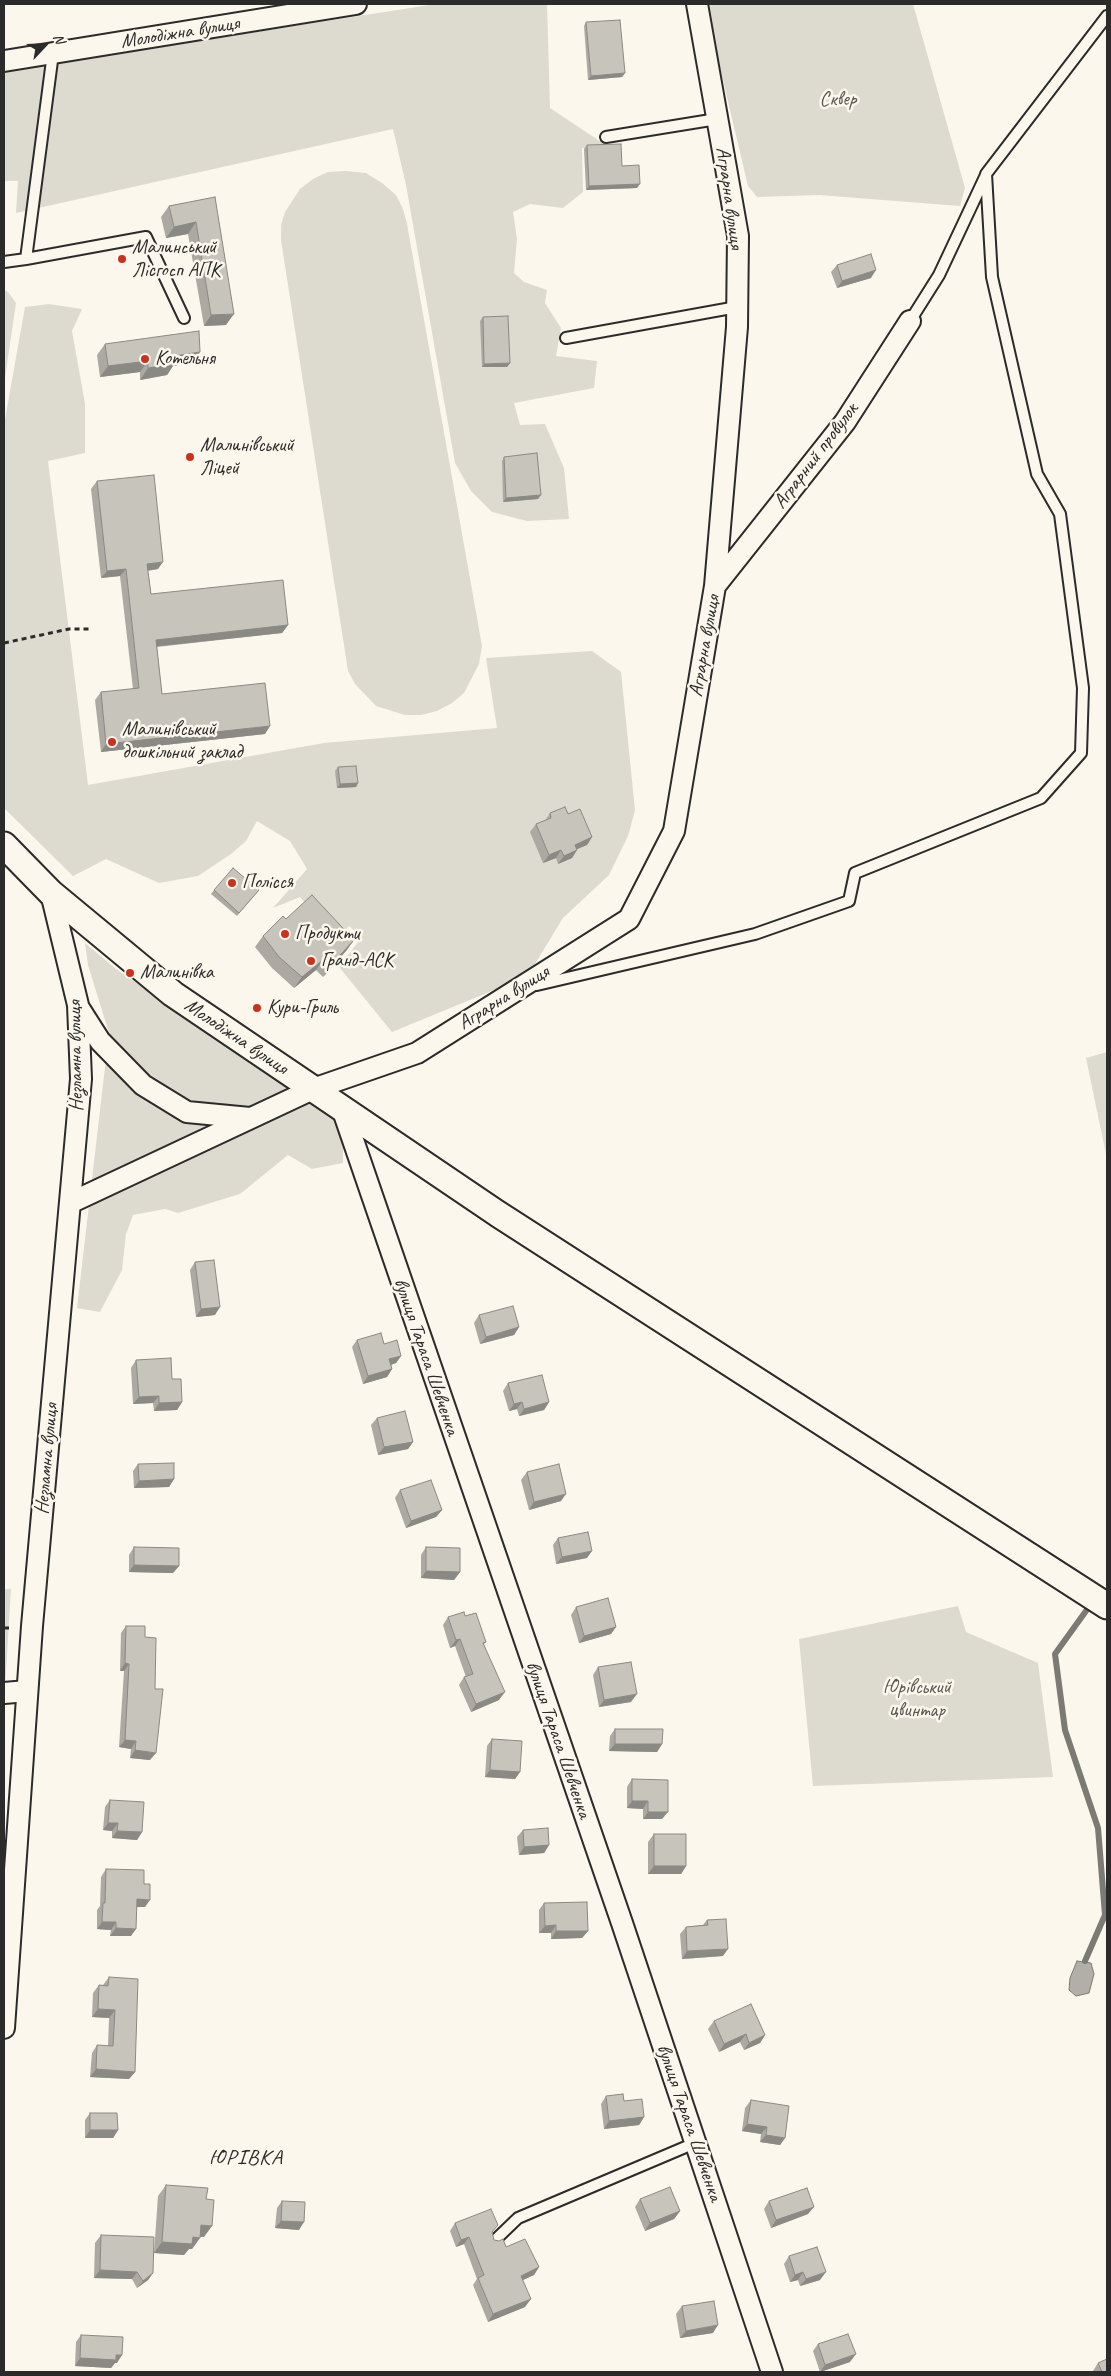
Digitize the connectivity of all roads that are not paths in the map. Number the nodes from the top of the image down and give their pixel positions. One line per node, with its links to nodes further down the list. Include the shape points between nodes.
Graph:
1 (356, 4): 3 (street, Молодіжна вулиця)
2 (697, 4): 7 (street, Аграрна вулиця)
3 (272, 10): 5 (street, Молодіжна вулиця)
4 (1107, 16): 9 (lane)
5 (53, 53): 6 (street, Молодіжна вулиця); 10 (lane)
6 (4, 61)
7 (717, 119): 8 (lane); 12 (street, Аграрна вулиця, via 738,236)
8 (606, 136)
9 (986, 174): 14 (lane, via 939,275); 19 (lane, via 992,277 1037,474 1060,514 1083,688 1081,753 1040,798 855,872 849,901 755,934)
10 (26, 259): 11 (lane); 13 (lane, via 146,237)
11 (4, 262)
12 (737, 307): 15 (lane); 16 (street, Аграрна вулиця)
13 (184, 318)
14 (910, 321): 16 (street, Аграрний провулок, via 845,422)
15 (566, 338)
16 (715, 586): 19 (street, Аграрна вулиця, via 674,831 629,919)
17 (4, 845): 18 (street, Молодіжна вулиця)
18 (52, 893): 20 (street, Незламна вулиця); 21 (street, Молодіжна вулиця, via 173,994)
19 (518, 989): 21 (street, Аграрна вулиця, via 417,1053)
20 (78, 1005): 23 (street, via 100,1041 142,1084 187,1112); 24 (street, Незламна вулиця, via 81,1079)
21 (314, 1089): 22 (street, Молодіжна вулиця); 23 (street, Аграрна вулиця)
22 (342, 1108): 25 (street, Молодіжна вулиця); 29 (street, вулиця Тараса Шевченка)
23 (250, 1118): 24 (street, Аграрна вулиця)
24 (70, 1203): 26 (street, Незламна вулиця)
25 (1107, 1606)
26 (27, 1691): 27 (street); 28 (street, Незламна вулиця)
27 (4, 1693)
28 (4, 2028)
29 (696, 2143): 30 (lane, via 518,2218); 31 (street, вулиця Тараса Шевченка)
30 (492, 2242)
31 (772, 2372)

